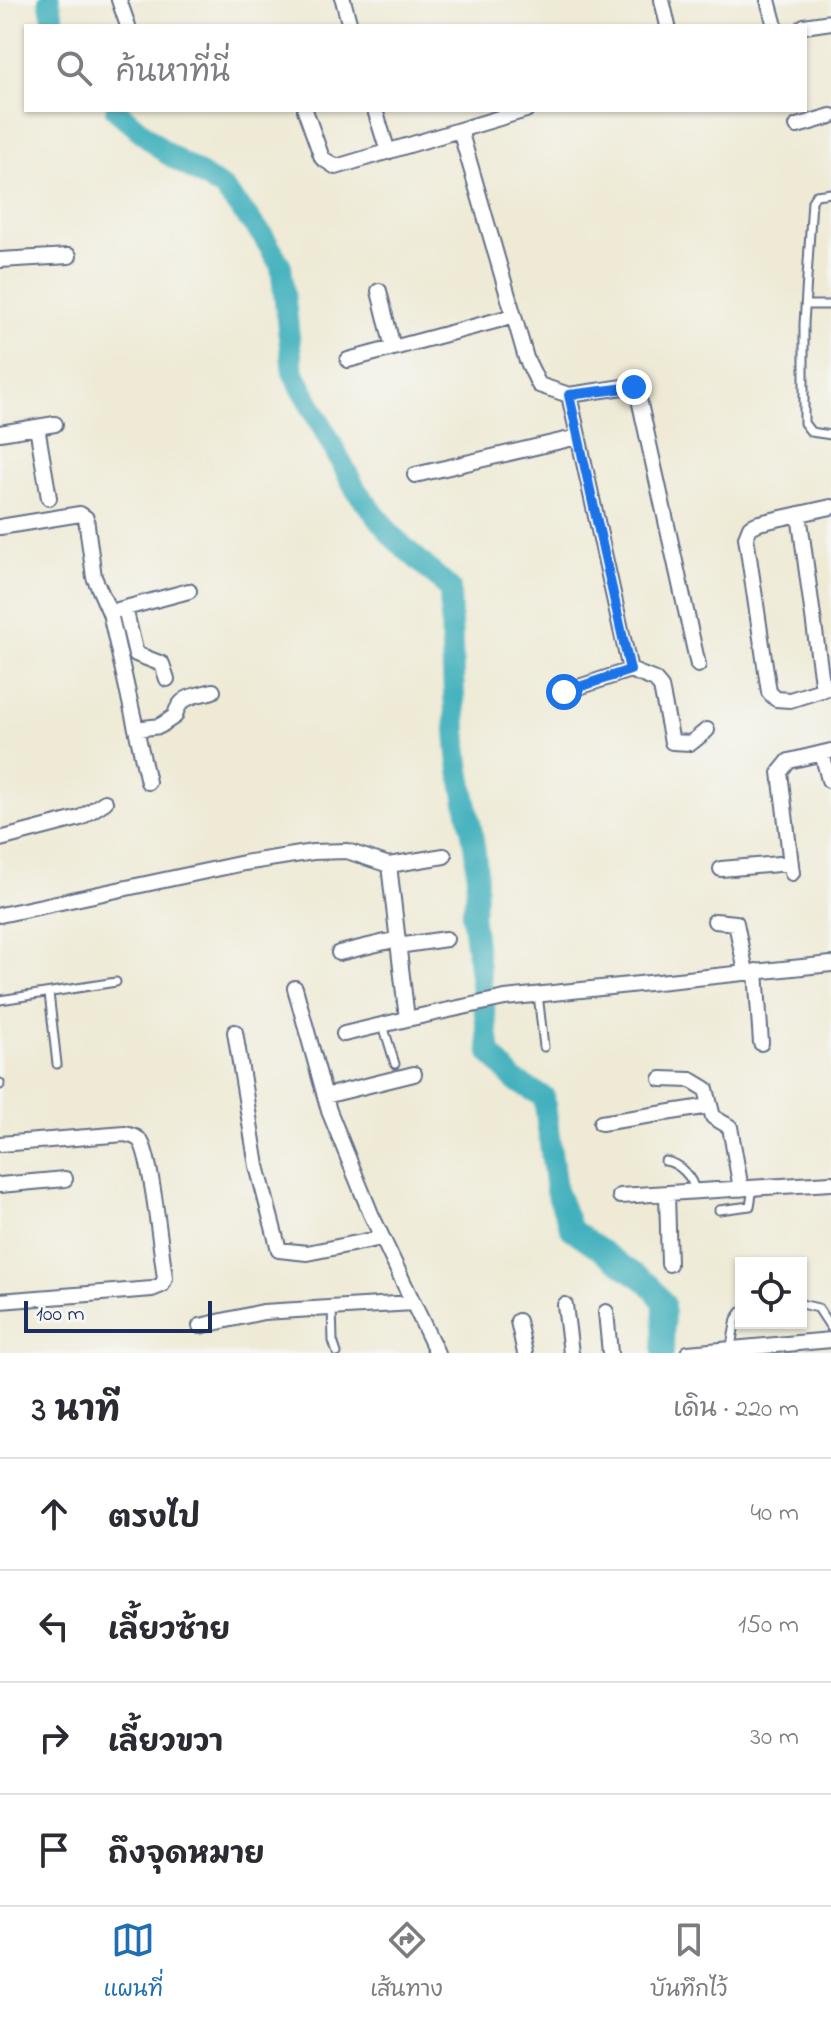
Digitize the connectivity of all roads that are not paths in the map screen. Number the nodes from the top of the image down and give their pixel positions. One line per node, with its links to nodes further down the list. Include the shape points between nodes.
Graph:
1 (119, 0): 6 (street)
2 (343, 0): 7 (street)
3 (662, 0): 8 (street)
4 (768, 0): 9 (street)
5 (831, 22): 10 (street)
6 (127, 24)
7 (349, 24)
8 (668, 24)
9 (774, 24)
10 (807, 26)
11 (306, 112): 17 (street, via 317,148 330,166)
12 (376, 112): 17 (street)
13 (519, 112): 16 (street)
14 (831, 116): 15 (street)
15 (797, 126)
16 (460, 130): 17 (street); 24 (street)
17 (388, 152)
18 (831, 193): 22 (lane, via 812,201)
19 (69, 256): 20 (street)
20 (0, 260)
21 (379, 291): 25 (street)
22 (806, 305): 23 (lane); 31 (lane, via 804,423 811,432)
23 (831, 305)
24 (514, 316): 25 (street); 27 (street, via 539,385)
25 (393, 348): 26 (street)
26 (348, 360)
27 (569, 395): 32 (street); 41 (street, via 630,386 637,390)
28 (55, 424): 29 (street)
29 (37, 427): 30 (street); 34 (street)
30 (0, 433)
31 (831, 435)
32 (578, 437): 33 (street); 42 (street)
33 (415, 475)
34 (49, 498)
35 (831, 507): 36 (street)
36 (799, 514): 44 (street); 44 (street, via 754,525 746,537 769,692 776,699 790,700)
37 (0, 527): 40 (street, via 84,515 94,577)
38 (189, 591): 39 (street)
39 (125, 608): 40 (street); 43 (street, via 136,654 162,664)
40 (110, 613): 47 (street)
41 (698, 665)
42 (630, 670): 46 (street); 48 (street, via 661,687 672,742 691,743)
43 (167, 679)
44 (827, 689)
45 (213, 691): 47 (street, via 183,700 175,716 160,726)
46 (564, 692)
47 (136, 729): 51 (street)
48 (707, 730)
49 (826, 752): 50 (street); 56 (street, via 789,761 780,772 791,868)
50 (829, 780)
51 (148, 782)
52 (105, 802): 53 (street, via 80,818)
53 (0, 839)
54 (444, 856): 55 (street)
55 (389, 865): 57 (street, via 347,851 313,852); 60 (street)
56 (721, 869)
57 (0, 915)
58 (715, 921): 63 (street, via 736,923)
59 (446, 939): 60 (street)
60 (398, 942): 61 (street); 69 (street)
61 (339, 953)
62 (831, 964): 63 (street)
63 (751, 971): 67 (street); 73 (street)
64 (116, 982): 66 (lane)
65 (295, 988): 79 (street)
66 (49, 993): 68 (lane); 75 (lane)
67 (538, 994): 69 (street); 74 (lane)
68 (0, 1000)
69 (407, 1019): 70 (street)
70 (383, 1025): 72 (street); 76 (lane)
71 (235, 1032): 92 (street, via 257,1166 279,1250 307,1253)
72 (344, 1034)
73 (761, 1043)
74 (544, 1047)
75 (57, 1064)
76 (395, 1064)
77 (414, 1074): 79 (street)
78 (661, 1079): 80 (street, via 701,1083)
79 (325, 1096): 92 (street)
80 (710, 1106): 81 (street); 87 (street, via 713,1117 730,1127)
81 (601, 1123)
82 (0, 1144): 94 (street, via 137,1137 143,1144 165,1278 152,1289)
83 (665, 1161): 88 (lane, via 679,1165)
84 (65, 1179): 86 (street)
85 (831, 1183): 87 (street)
86 (0, 1185)
87 (747, 1188): 88 (street); 91 (lane, via 750,1206)
88 (695, 1192): 89 (street)
89 (667, 1194): 90 (street); 93 (street)
90 (620, 1196)
91 (719, 1210)
92 (382, 1238): 95 (street)
93 (669, 1264)
94 (0, 1301)
95 (413, 1303): 98 (street); 107 (street)
96 (565, 1305): 109 (street)
97 (807, 1305): 103 (lane, via 818,1308)
98 (332, 1307): 102 (street, via 263,1312); 106 (lane)
99 (606, 1312): 110 (street)
100 (518, 1321): 108 (street)
101 (735, 1324): 105 (lane)
102 (200, 1326)
103 (831, 1328)
104 (831, 1340): 105 (street)
105 (731, 1346): 111 (street)
106 (337, 1353)
107 (437, 1353)
108 (525, 1353)
109 (571, 1353)
110 (610, 1353)
111 (688, 1353)

